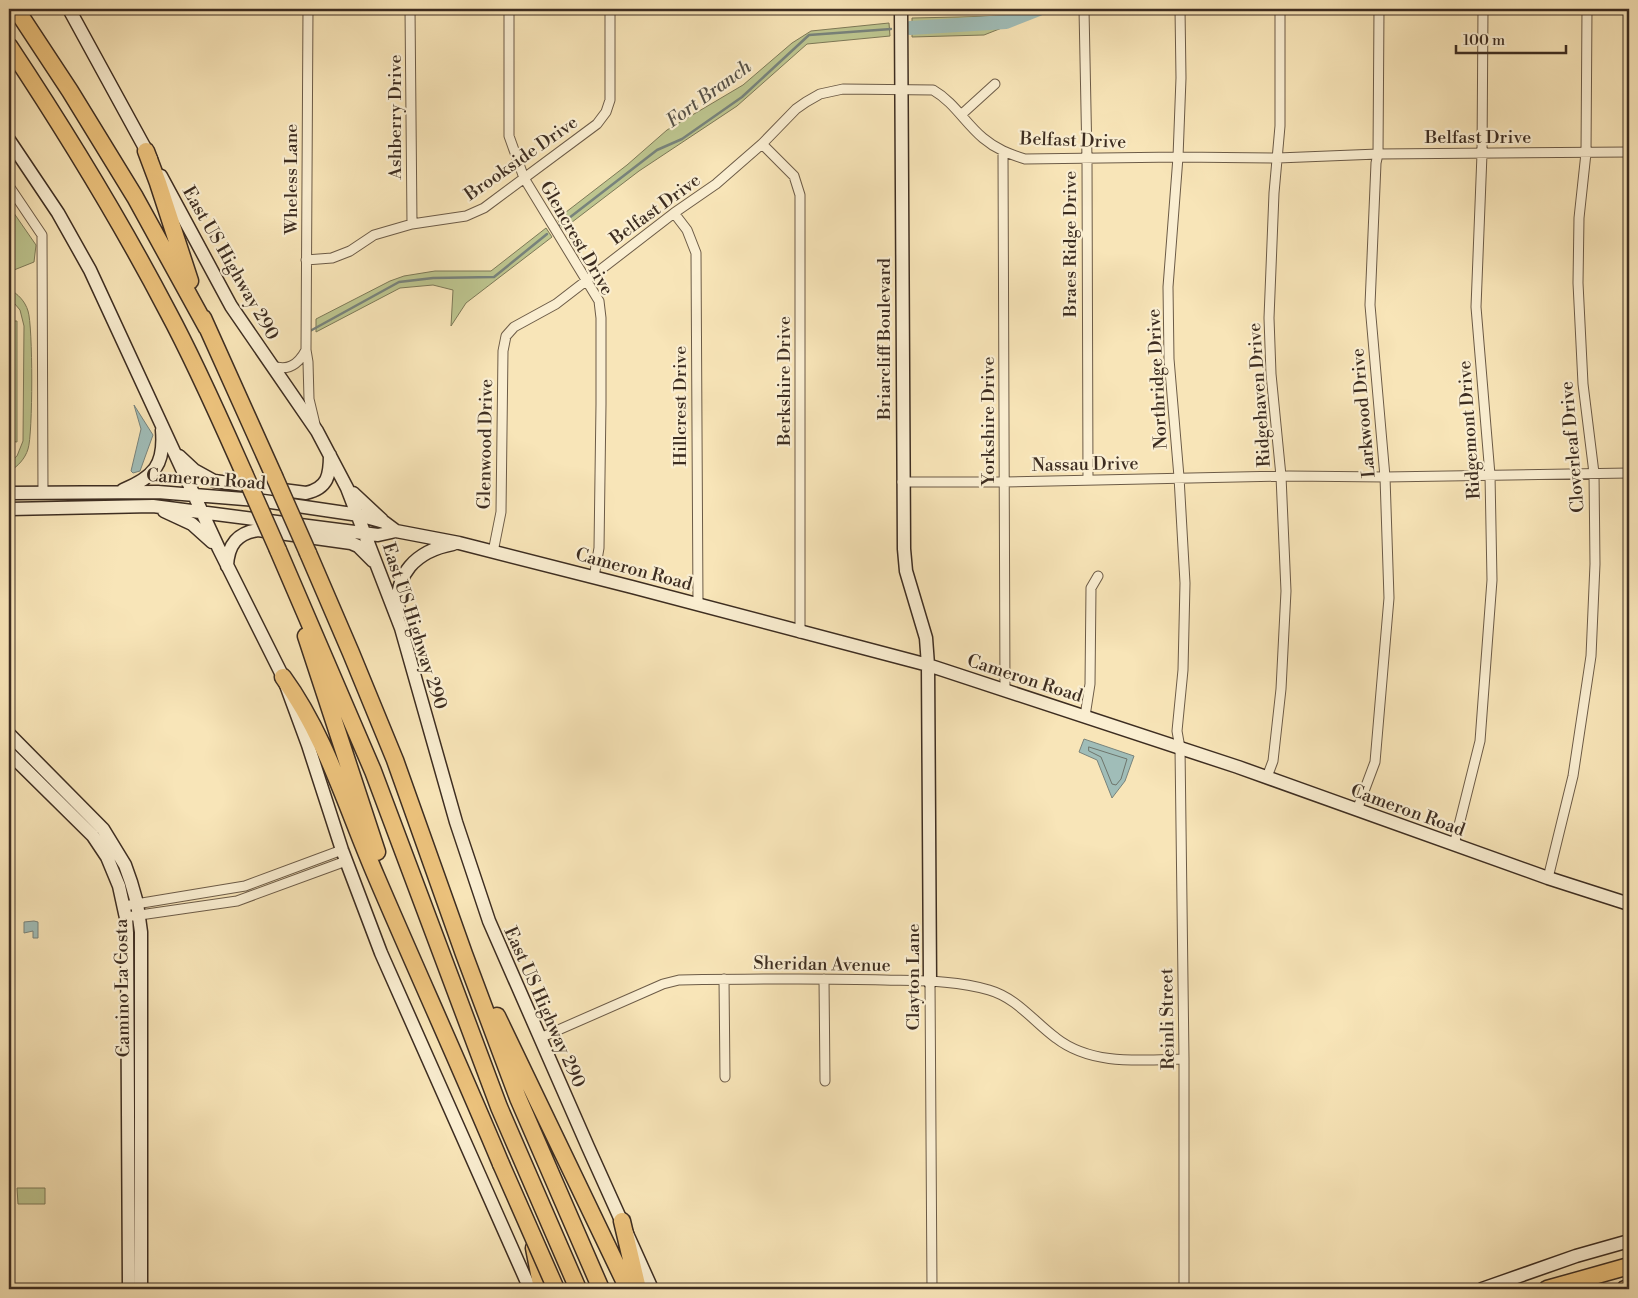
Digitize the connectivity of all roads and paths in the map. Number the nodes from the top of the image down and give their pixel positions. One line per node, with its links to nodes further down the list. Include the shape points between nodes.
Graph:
1 (16, 9): 35 (highway, via 135,197)
2 (69, 9): 20 (main road, East US Highway 290)
3 (308, 9): 33 (street, Wheless Lane)
4 (410, 9): 32 (street, Ashberry Drive)
5 (509, 9): 29 (street, Glencrest Drive, via 509,136)
6 (610, 9): 29 (street, Brookside Drive, via 610,100 606,112 597,124)
7 (901, 9): 16 (main road, Briarcliff Boulevard)
8 (1084, 9): 28 (street, Braes Ridge Drive)
9 (1180, 9): 26 (street, Northridge Drive)
10 (1280, 9): 27 (street, Ridgehaven Drive)
11 (1379, 9): 24 (street, Larkwood Drive)
12 (1483, 9): 25 (street, Ridgemont Drive)
13 (1587, 9): 23 (street, Cloverleaf Drive)
14 (9, 46): 72 (highway, bridge, via 73,144 140,260 193,362)
15 (995, 84): 17 (street)
16 (901, 88): 17 (street, Belfast Drive, via 932,90 944,96); 19 (street, Belfast Drive, via 843,89 820,94 796,109); 50 (main road, Briarcliff Boulevard)
17 (962, 114): 21 (street, Belfast Drive, via 983,138)
18 (9, 140): 39 (main road, via 58,213 90,270)
19 (762, 144): 31 (street, Belfast Drive, via 716,184); 75 (street, Berkshire Drive, via 794,176 800,195)
20 (146, 151): 35 (highway); 38 (main road, East US Highway 290, via 232,306)
21 (1003, 152): 28 (street, Belfast Drive, via 1025,159); 51 (street, Yorkshire Drive)
22 (1629, 152): 23 (street, Belfast Drive)
23 (1586, 153): 25 (street, Belfast Drive); 43 (street, Cloverleaf Drive, via 1579,218 1578,283 1583,384)
24 (1378, 154): 25 (street, Belfast Drive); 27 (street, Belfast Drive); 48 (street, Larkwood Drive, via 1370,305)
25 (1482, 154): 45 (street, Ridgemont Drive, via 1476,307)
26 (1178, 156): 27 (street, Belfast Drive); 28 (street, Belfast Drive); 47 (street, Northridge Drive, via 1168,287 1169,359)
27 (1278, 158): 46 (street, Ridgehaven Drive, via 1269,318)
28 (1087, 159): 49 (street, Braes Ridge Drive)
29 (524, 178): 32 (street, Brookside Drive, via 484,208 466,216); 34 (street, Glencrest Drive)
30 (9, 186): 55 (street, via 42,236)
31 (674, 213): 34 (street, Belfast Drive); 73 (street, Hillcrest Drive, via 687,230 696,253)
32 (412, 224): 33 (street, Brookside Drive, via 374,235 350,251 332,258)
33 (306, 260): 37 (street, Wheless Lane)
34 (587, 280): 36 (street, Belfast Drive, via 556,304 520,322); 71 (street, Glencrest Drive, via 599,302 601,318 599,548)
35 (207, 328): 89 (highway, bridge, via 352,653)
36 (506, 336): 67 (street, Glenwood Drive, via 503,351 501,512)
37 (306, 350): 38 (street, via 299,362 289,368); 40 (street, Wheless Lane, via 309,400)
38 (270, 364): 40 (main road, East US Highway 290)
39 (162, 424): 41 (main road); 53 (main road, via 159,464 144,480)
40 (317, 431): 42 (main road, East US Highway 290)
41 (175, 453): 42 (main road, via 194,470 214,480 306,493 320,488 329,476); 56 (main road)
42 (330, 454): 52 (main road, East US Highway 290)
43 (1594, 473): 44 (street, Nassau Drive); 45 (street, Nassau Drive); 87 (street, Cloverleaf Drive, via 1591,656 1573,776)
44 (1629, 473)
45 (1490, 475): 48 (street, Nassau Drive); 85 (street, Ridgemont Drive, via 1492,580 1480,741)
46 (1281, 476): 47 (street, Nassau Drive); 48 (street, Nassau Drive); 83 (street, Ridgehaven Drive, via 1286,591 1281,689 1273,761)
47 (1179, 477): 49 (street, Nassau Drive); 81 (street, Northridge Drive, via 1185,583 1183,670 1177,731)
48 (1385, 477): 84 (street, Larkwood Drive, via 1388,608 1375,762)
49 (1088, 480): 51 (street, Nassau Drive)
50 (902, 482): 51 (street, Nassau Drive); 76 (main road, Briarcliff Boulevard, via 906,571 926,638)
51 (1004, 482): 78 (street, Yorkshire Drive)
52 (347, 488): 61 (main road, East US Highway 290); 62 (main road)
53 (118, 492): 55 (main road, Cameron Road); 56 (main road, Cameron Road)
54 (9, 493): 55 (main road, Cameron Road)
55 (43, 493): 57 (main road, via 39,500)
56 (194, 494): 60 (main road); 61 (main road, Cameron Road)
57 (9, 502)
58 (153, 506): 59 (main road, Cameron Road); 60 (main road, Cameron Road); 66 (main road, via 192,524)
59 (9, 509)
60 (201, 511): 64 (main road, Cameron Road); 66 (main road)
61 (359, 515): 62 (main road, Cameron Road); 64 (main road, East US Highway 290)
62 (384, 522): 63 (main road, Cameron Road)
63 (396, 531): 64 (main road, Cameron Road, via 378,535); 65 (main road, Cameron Road)
64 (366, 533): 68 (main road, East US Highway 290)
65 (458, 543): 67 (main road, Cameron Road); 74 (main road, via 434,548 406,570 398,591)
66 (219, 549): 69 (main road)
67 (493, 552): 71 (main road, Cameron Road)
68 (376, 564): 69 (main road, via 351,543 258,530 244,533 233,542); 74 (main road, East US Highway 290)
69 (227, 566): 77 (main road)
70 (1098, 576): 79 (street, via 1091,588 1090,684)
71 (594, 577): 73 (main road, Cameron Road)
72 (292, 585): 97 (highway, via 306,638 379,860); 103 (highway, via 373,771)
73 (698, 604): 75 (main road, Cameron Road)
74 (401, 628): 98 (main road, East US Highway 290, via 470,869)
75 (800, 633): 76 (main road, Cameron Road)
76 (928, 665): 78 (main road, Cameron Road); 96 (main road, Clayton Lane)
77 (283, 677): 86 (main road); 97 (highway, via 296,694 321,742)
78 (1005, 690): 79 (main road, Cameron Road)
79 (1085, 716): 81 (main road, Cameron Road)
80 (9, 734): 92 (main road, Camino La Costa, via 103,829 125,864)
81 (1180, 748): 83 (main road, Cameron Road); 99 (street, Reinli Street)
82 (9, 752): 93 (main road, Camino La Costa, via 93,836 114,871)
83 (1267, 778): 84 (main road, Cameron Road)
84 (1357, 810): 85 (main road, Cameron Road)
85 (1454, 845): 87 (main road, Cameron Road)
86 (344, 856): 88 (street); 90 (street); 110 (main road, via 392,979)
87 (1548, 878): 91 (main road, Cameron Road)
88 (236, 888): 90 (street); 92 (street)
89 (446, 900): 113 (highway, via 518,1098); 114 (highway, via 515,1054)
90 (237, 901): 92 (street)
91 (1629, 904)
92 (138, 909): 93 (street); 102 (main road, Camino La Costa, via 141,932)
93 (125, 912): 102 (main road, Camino La Costa)
94 (724, 979): 95 (street, Sheridan Avenue); 98 (street, Sheridan Avenue, via 669,982); 100 (street)
95 (824, 979): 96 (street, Sheridan Avenue); 101 (street)
96 (930, 982): 99 (street, Sheridan Avenue, via 965,984 991,990 1019,1005 1070,1048 1085,1054 1120,1060); 117 (street, Clayton Lane)
97 (433, 1005): 111 (highway, bridge)
98 (540, 1038): 104 (main road, East US Highway 290)
99 (1184, 1059): 118 (street, Reinli Street)
100 (725, 1076)
101 (825, 1081)
102 (134, 1095): 108 (main road, Camino La Costa); 109 (main road, Camino La Costa)
103 (514, 1145): 110 (highway); 112 (highway)
104 (622, 1221): 115 (highway); 116 (main road, East US Highway 290)
105 (1629, 1242): 119 (main road, via 1576,1256)
106 (1629, 1266): 120 (highway)
107 (1629, 1288): 121 (highway)
108 (129, 1289)
109 (141, 1289)
110 (531, 1289)
111 (556, 1289)
112 (578, 1289)
113 (601, 1289)
114 (628, 1289)
115 (638, 1289)
116 (652, 1289)
117 (932, 1289)
118 (1184, 1289)
119 (1482, 1289)
120 (1547, 1289)
121 (1625, 1289)

